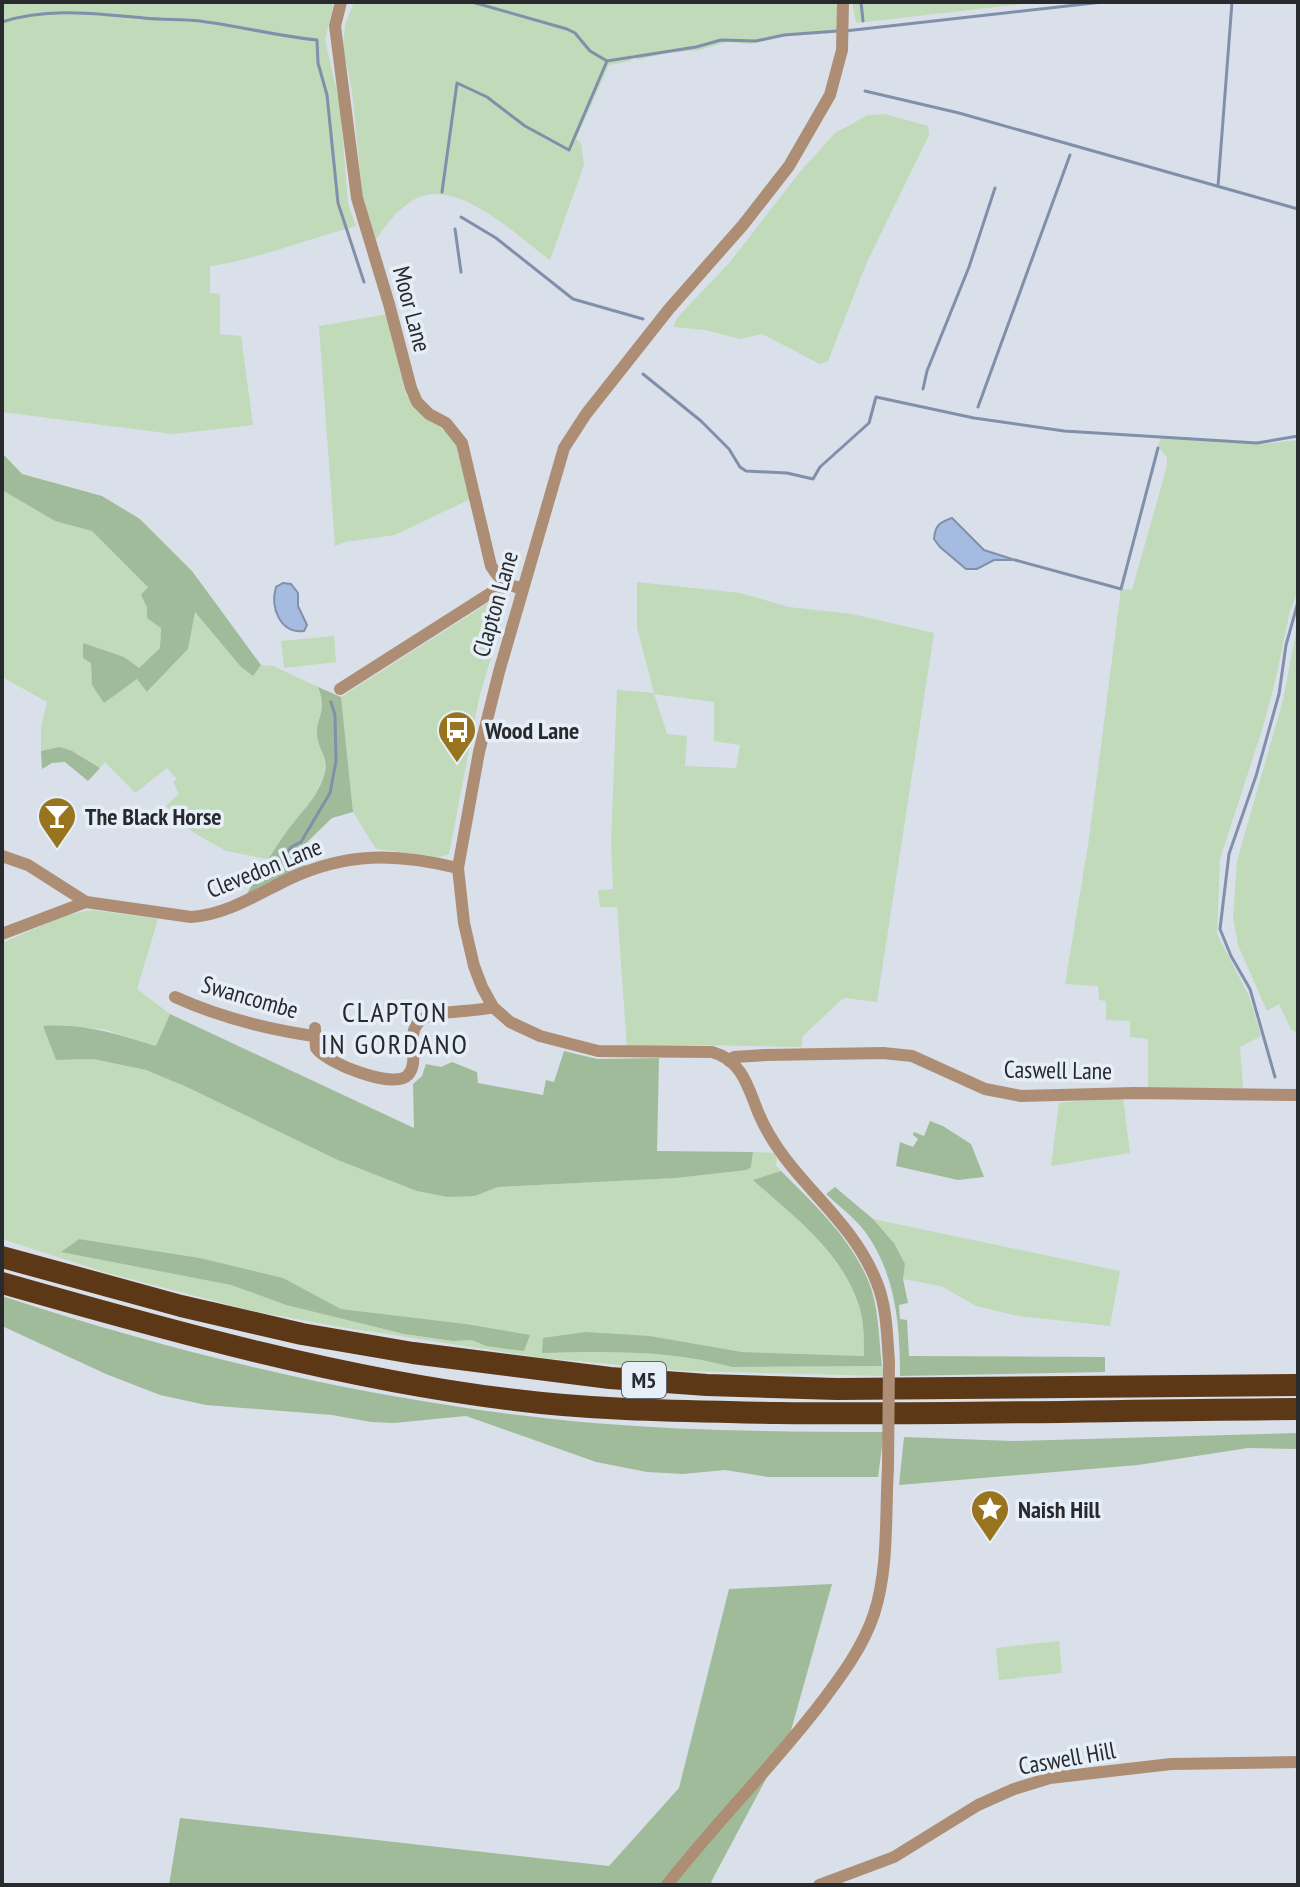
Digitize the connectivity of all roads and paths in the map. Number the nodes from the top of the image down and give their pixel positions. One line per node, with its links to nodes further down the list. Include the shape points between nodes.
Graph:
1 (341, 2): 3 (street, Moor Lane, via 335,26 357,198 411,388 417,402 446,423 462,443 491,566)
2 (843, 2): 3 (street, Clapton Lane, via 842,50 830,95 789,166 669,309 564,448)
3 (516, 587): 4 (street, via 497,589); 6 (street, Clapton Lane)
4 (340, 689)
5 (2, 856): 7 (street, Clevedon Lane, via 28,865)
6 (458, 868): 7 (street, Clevedon Lane, via 388,857 353,858 200,916); 10 (street, Clapton Lane, via 474,966)
7 (86, 902): 8 (street)
8 (2, 934)
9 (175, 997): 10 (street, Swancombe, via 268,1027 315,1032 316,1048 326,1059 377,1077 401,1079 410,1071 413,1034 422,1019)
10 (493, 1007): 11 (street, via 521,1028 582,1047 621,1053 712,1052)
11 (729, 1061): 12 (street, Caswell Lane, via 766,1055 912,1056 985,1089 1021,1096); 18 (street, bridge, via 744,1076 776,1145 860,1246 878,1285 889,1362 882,1576 862,1643 841,1677)
12 (1298, 1095)
13 (2, 1257): 15 (highway, M5, via 302,1334 610,1378 837,1389)
14 (2, 1283): 16 (highway, M5, via 297,1360 546,1404 645,1411 919,1415)
15 (1298, 1385)
16 (1298, 1409)
17 (1298, 1762): 19 (street, Caswell Hill, via 1171,1764 1050,1778 978,1805 894,1857)
18 (667, 1885)
19 (819, 1885)

